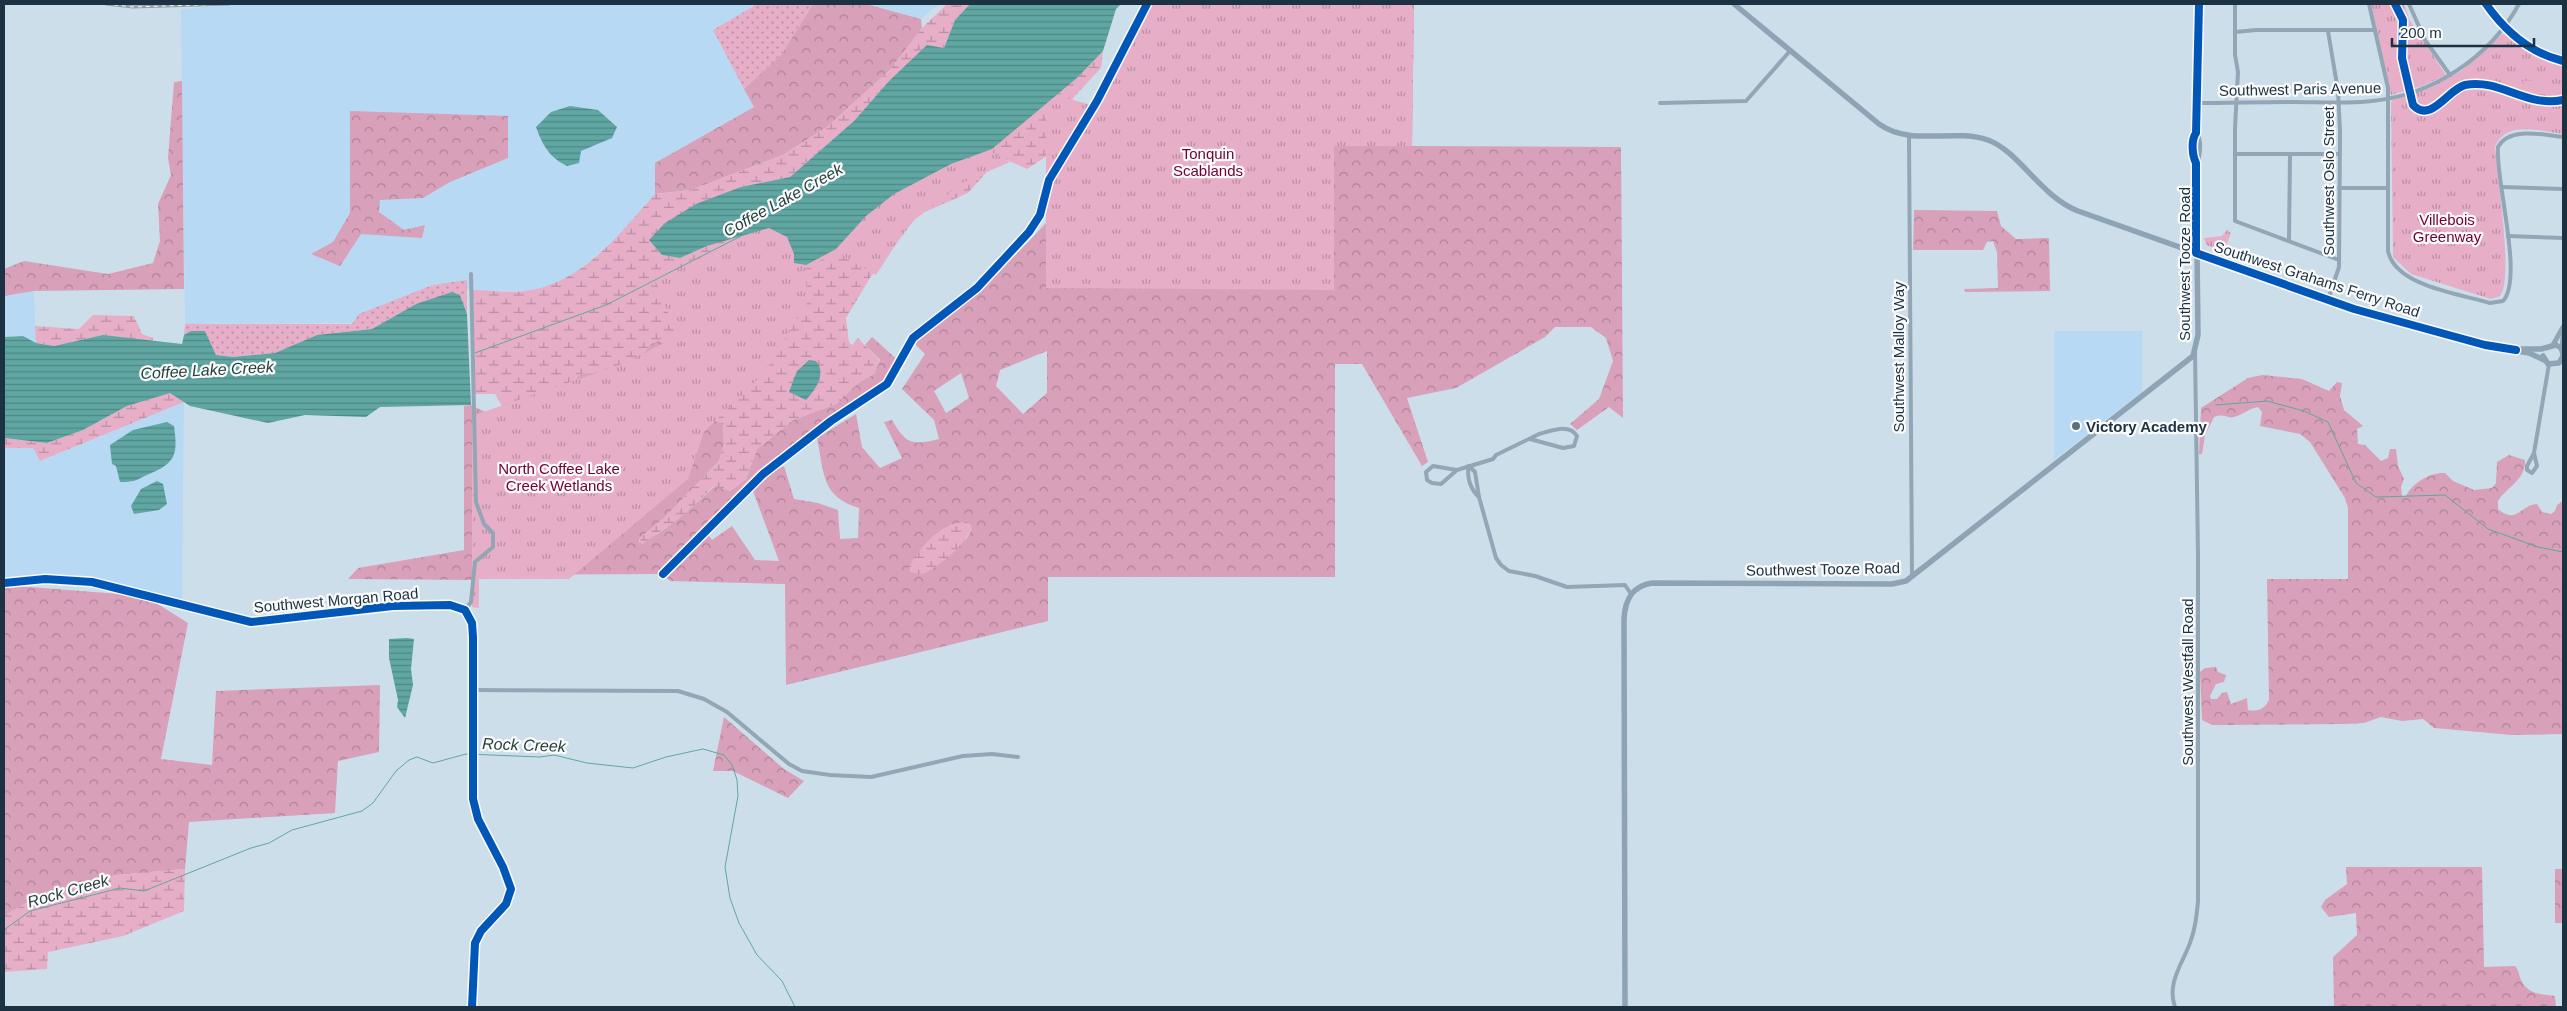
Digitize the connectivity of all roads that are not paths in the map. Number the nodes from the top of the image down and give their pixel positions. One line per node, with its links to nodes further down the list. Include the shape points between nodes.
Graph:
1 (1147, 4): 50 (street, via 1097,101 1049,180 1041,212 1032,229 982,283 913,338 887,384 831,421 758,478)
2 (1734, 4): 13 (main road, Southwest Grahams Ferry Road)
3 (2199, 4): 20 (main road, Southwest Tooze Road)
4 (2234, 4): 12 (street)
5 (2369, 4): 10 (street)
6 (2409, 4): 15 (street, via 2426,40)
7 (2486, 4): 9 (street)
8 (2519, 4): 9 (street, Southwest Paris Avenue)
9 (2504, 27): 14 (street, via 2546,56); 15 (street, Southwest Paris Avenue, via 2479,54)
10 (2375, 30): 11 (street); 16 (street)
11 (2328, 31): 12 (street); 19 (street, Southwest Oslo Street)
12 (2235, 32): 18 (street)
13 (1790, 51): 17 (street, via 1746,102); 21 (main road, Southwest Grahams Ferry Road, via 1885,128)
14 (2563, 61)
15 (2450, 75): 16 (street, Southwest Paris Avenue, via 2426,88)
16 (2388, 99): 19 (street, Southwest Paris Avenue); 28 (street)
17 (1660, 102)
18 (2238, 102): 19 (street, Southwest Paris Avenue); 20 (street, Southwest Paris Avenue); 23 (street)
19 (2339, 102): 25 (street, Southwest Oslo Street)
20 (2196, 103): 33 (main road, Southwest Tooze Road)
21 (1909, 136): 33 (main road, Southwest Grahams Ferry Road, via 1972,137 1990,141 2004,149 2047,192 2065,205); 51 (street, Southwest Malloy Way)
22 (2563, 137): 26 (street, via 2521,134 2504,138 2498,152)
23 (2235, 154): 24 (street); 32 (street, via 2236,223)
24 (2290, 154): 25 (street); 32 (street)
25 (2339, 154): 27 (street, Southwest Oslo Street)
26 (2502, 187): 29 (street); 30 (street)
27 (2339, 188): 28 (street); 34 (street, Southwest Oslo Street)
28 (2388, 188): 30 (street, via 2390,258 2402,274 2414,281 2490,303 2500,302 2510,287)
29 (2563, 188)
30 (2508, 236): 31 (street)
31 (2563, 238)
32 (2290, 241): 34 (street)
33 (2196, 253): 36 (main road, Southwest Grahams Ferry Road); 42 (main road, Southwest Tooze Road, via 2198,335)
34 (2339, 260): 36 (street, Southwest Oslo Street)
35 (471, 274): 54 (street, via 476,502 484,524 493,533 493,547 475,562 471,602)
36 (2328, 300): 41 (main road, Southwest Grahams Ferry Road, via 2453,337)
37 (2563, 327): 39 (street)
38 (2563, 337): 43 (street)
39 (2553, 345): 40 (main road); 43 (main road)
40 (2546, 348): 41 (main road, Southwest Grahams Ferry Road); 44 (main road, via 2543,354)
41 (2516, 350): 44 (main road, Southwest Grahams Ferry Road, via 2538,355)
42 (2195, 352): 51 (main road, Southwest Tooze Road, via 2189,360); 59 (street, Southwest Westfall Road, via 2198,900 2191,942 2173,981)
43 (2563, 353): 45 (main road)
44 (2547, 362): 45 (main road); 47 (street)
45 (2560, 364)
46 (1530, 439): 46 (street, via 1563,429 1574,431 1577,436 1574,446 1566,449); 48 (street)
47 (2534, 453)
48 (1469, 466): 49 (street); 53 (street, via 1475,472 1496,558 1501,565 1509,571 1567,587 1625,585)
49 (1457, 470): 49 (street, via 1433,466 1426,472 1427,480 1441,484)
50 (662, 574)
51 (1912, 578): 53 (main road, Southwest Tooze Road, via 1892,584 1652,583 1639,586)
52 (4, 582): 54 (street, Southwest Morgan Road, via 92,582 251,622 394,606 450,605)
53 (1631, 594): 58 (main road, via 1624,619)
54 (466, 610): 55 (street, via 472,623)
55 (473, 690): 56 (street, via 649,689 683,692 727,712 793,767 830,776 871,778 963,756 992,754); 57 (street, via 473,799 478,819 503,867 510,889 506,904 475,943)
56 (1018, 758)
57 (472, 1007)
58 (1625, 1007)
59 (2175, 1007)

